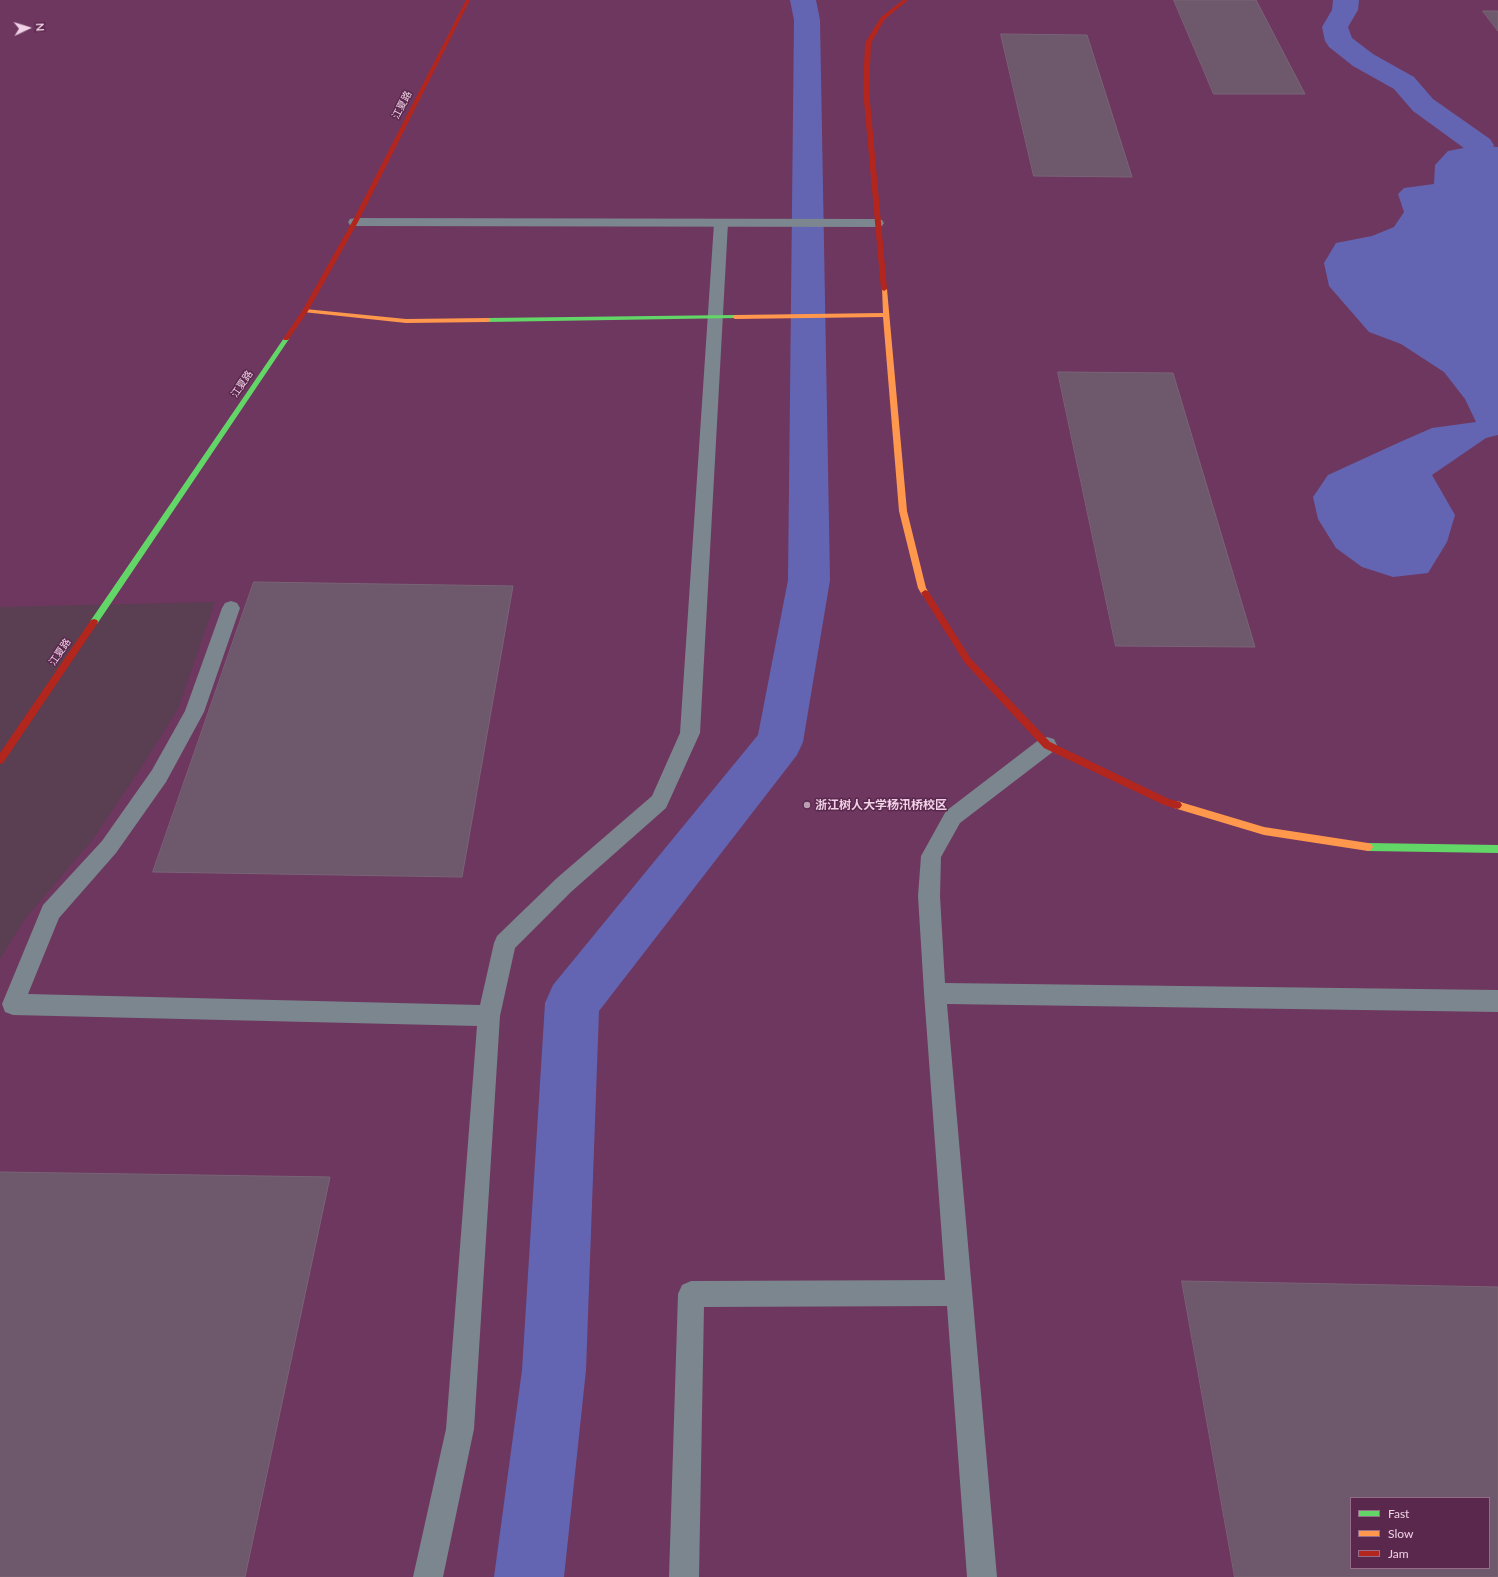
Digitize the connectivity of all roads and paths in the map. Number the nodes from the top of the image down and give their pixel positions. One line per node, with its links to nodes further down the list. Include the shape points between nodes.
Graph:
1 (468, 0): 3 (street, 江夏路)
2 (906, 0): 5 (street, via 883,18 868,43 866,90)
3 (355, 222): 4 (street); 6 (street, 江夏路)
4 (721, 222): 5 (street); 14 (lane, via 690,734 659,802 564,886 505,943)
5 (877, 223): 7 (street)
6 (304, 311): 7 (street, via 406,321); 10 (street, 江夏路)
7 (884, 315): 9 (street, via 902,511 922,588 968,661)
8 (231, 608): 14 (lane, via 194,712 159,776 109,847 51,912 13,1004)
9 (1047, 745): 11 (street, via 1167,802 1264,831 1362,847); 12 (lane, via 953,817 931,856 929,896)
10 (0, 760)
11 (1498, 849)
12 (935, 993): 13 (lane); 15 (lane)
13 (1498, 1001)
14 (490, 1016): 16 (lane, via 460,1429)
15 (959, 1293): 17 (lane, via 691,1294); 18 (lane)
16 (428, 1577)
17 (684, 1577)
18 (982, 1577)

